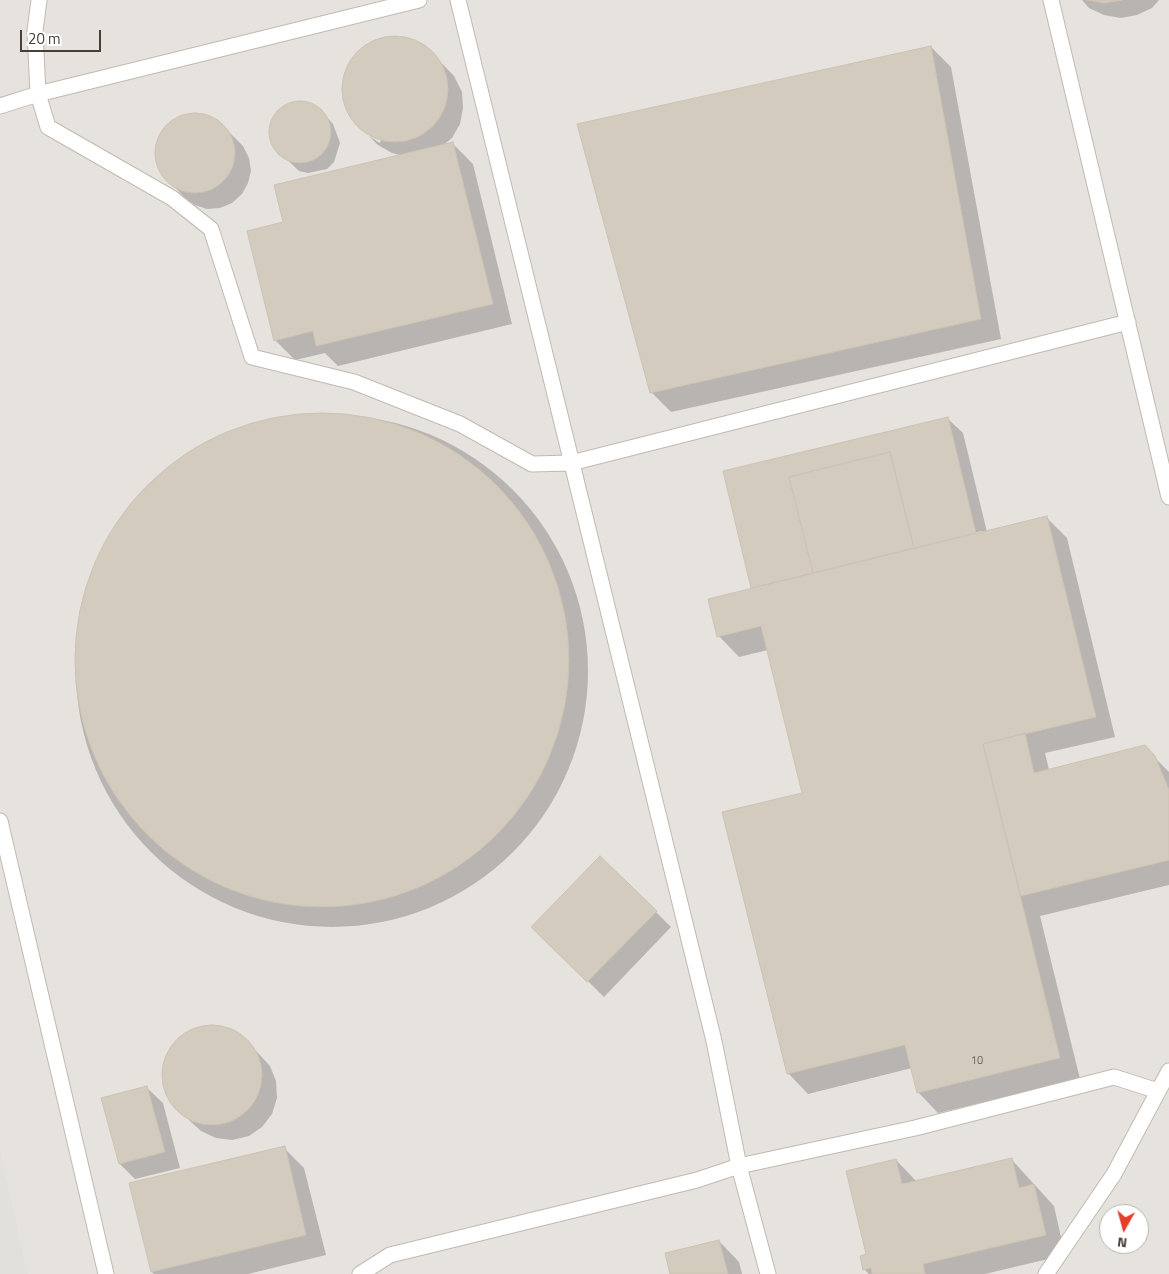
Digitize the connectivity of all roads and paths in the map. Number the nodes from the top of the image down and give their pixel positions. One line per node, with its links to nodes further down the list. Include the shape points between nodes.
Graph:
1 (39, 0): 5 (lane, via 35,31)
2 (419, 0): 5 (lane)
3 (458, 0): 8 (lane)
4 (1051, 0): 7 (lane)
5 (38, 94): 6 (lane); 8 (lane, via 48,127 172,198 211,230 252,357 354,382 460,424 532,464)
6 (0, 106)
7 (1128, 322): 8 (lane); 9 (lane)
8 (571, 463): 13 (lane, via 714,1041)
9 (1169, 496)
10 (0, 821): 14 (lane)
11 (1169, 1071): 12 (lane)
12 (1158, 1091): 13 (lane, via 1114,1077 915,1128); 17 (lane, via 1114,1174)
13 (738, 1166): 15 (lane, via 697,1180 390,1256); 16 (lane)
14 (106, 1274)
15 (360, 1274)
16 (768, 1274)
17 (1046, 1274)

